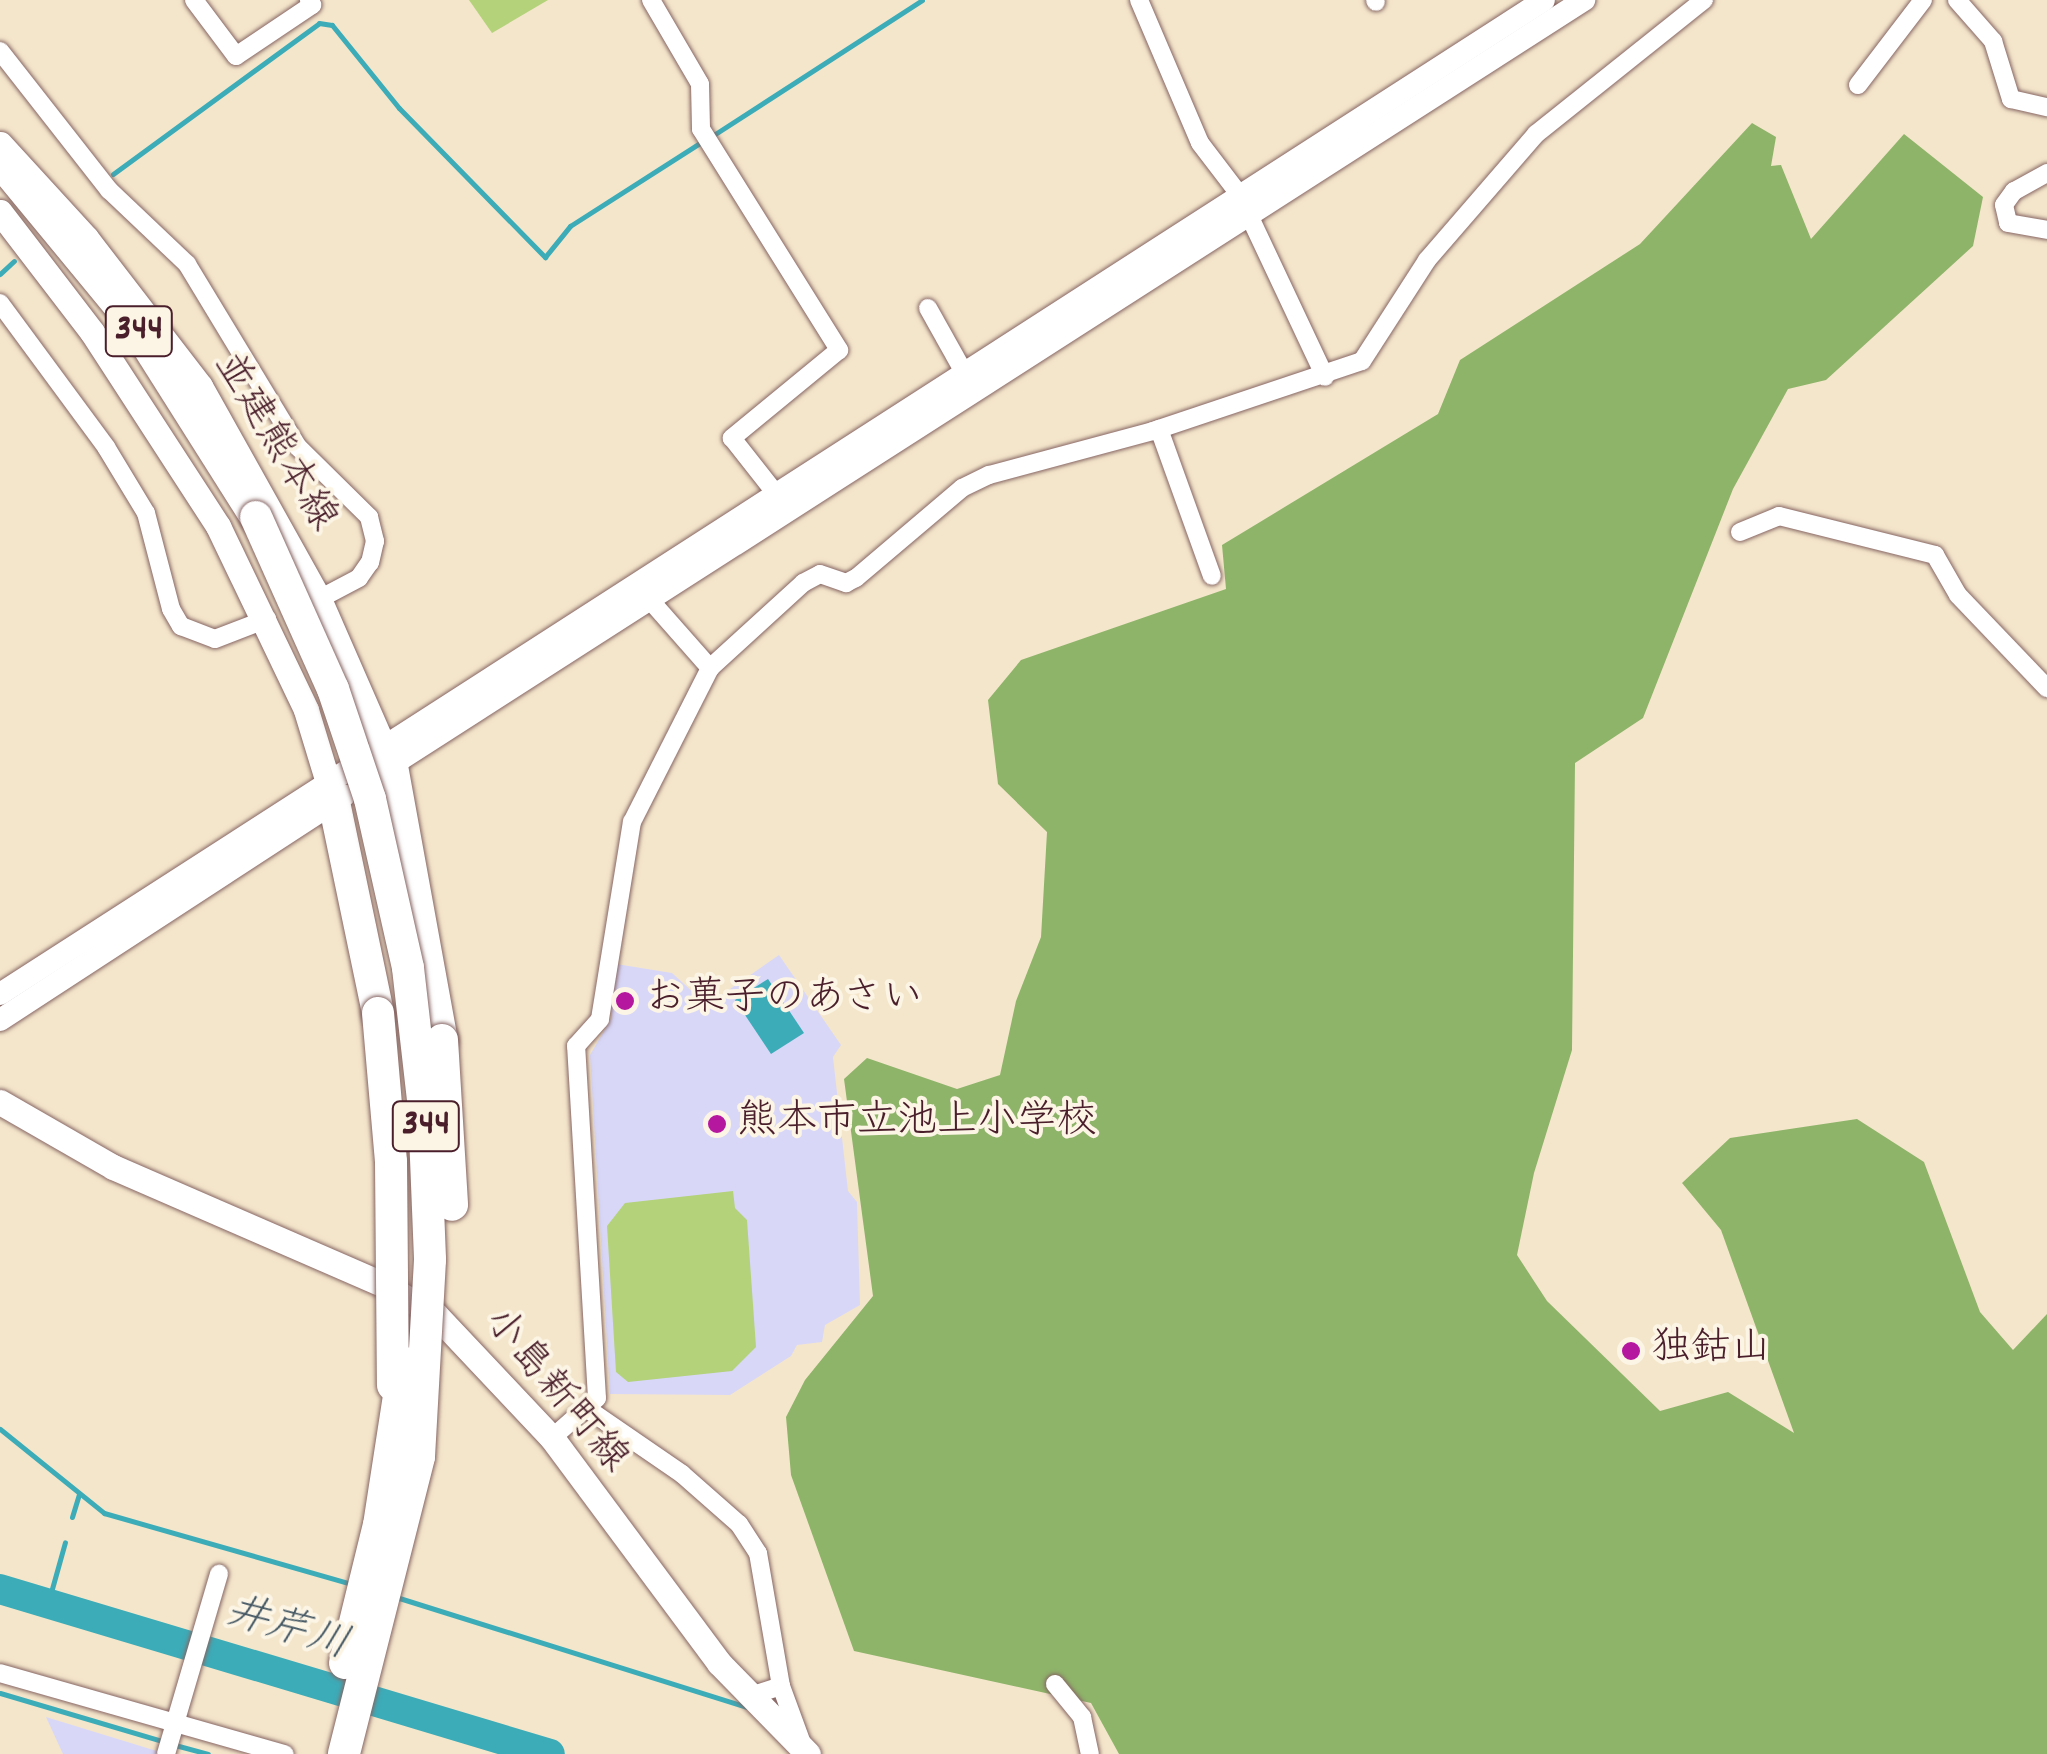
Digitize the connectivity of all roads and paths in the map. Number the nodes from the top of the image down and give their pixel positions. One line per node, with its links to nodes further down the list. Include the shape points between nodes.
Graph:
1 (194, 0): 2 (street, via 236,56 312,5)
2 (308, 0)
3 (651, 0): 26 (street, via 700,84 702,129 839,350 732,438)
4 (1139, 0): 17 (street, via 1200,143)
5 (1544, 0): 17 (street)
6 (1584, 0): 19 (street)
7 (1704, 0): 23 (street, via 1536,134 1427,260 1362,361)
8 (1923, 0): 11 (street)
9 (1957, 0): 12 (street, via 1993,40 2011,99)
10 (0, 52): 30 (street, via 109,190 187,264 298,447 369,517 375,540 370,562 359,578)
11 (1858, 85)
12 (2047, 107)
13 (0, 144): 30 (main road, 並建熊本線, via 86,238 200,386)
14 (0, 161): 27 (highway, 344, via 132,322)
15 (2047, 172): 20 (street, via 2004,205 2008,223)
16 (0, 194): 27 (highway, 344, via 119,332)
17 (1239, 194): 19 (street); 24 (street)
18 (0, 212): 32 (main road, via 162,434)
19 (1247, 217): 23 (street); 24 (street)
20 (2047, 230)
21 (0, 302): 32 (street, via 146,513 181,626 215,639)
22 (928, 308): 24 (street)
23 (1325, 377): 25 (street)
24 (970, 382): 26 (street); 31 (street)
25 (1160, 429): 29 (street); 33 (street, via 1033,459 962,488 856,578 846,583 820,574 804,583)
26 (776, 494): 35 (street)
27 (248, 522): 43 (highway, 344, bridge, via 335,748 392,970 413,1188)
28 (1740, 532): 34 (street, via 1779,516 1935,555 1958,595)
29 (1212, 576)
30 (319, 600): 36 (main road, 並建熊本線)
31 (650, 600): 33 (street); 35 (street)
32 (267, 620): 37 (main road, via 306,710)
33 (710, 668): 41 (street, via 632,822 600,1019 576,1046 598,1398)
34 (2047, 688)
35 (447, 717): 36 (street)
36 (386, 756): 37 (street); 43 (highway, bridge, via 442,1040 452,1209 450,1286)
37 (330, 791): 38 (street); 39 (street); 43 (highway, bridge, via 378,1013)
38 (0, 994)
39 (0, 1020)
40 (0, 1102): 42 (main road, 小島新町線, via 113,1167 384,1285 436,1315)
41 (589, 1410): 42 (street); 47 (street, via 738,1524 758,1553)
42 (552, 1438): 48 (main road, 小島新町線)
43 (406, 1453): 53 (highway, 344, bridge); 54 (highway, 344, bridge)
44 (219, 1574): 49 (street)
45 (0, 1673): 49 (street)
46 (1055, 1684): 55 (street, via 1082,1717)
47 (782, 1686): 48 (street); 51 (street)
48 (748, 1698): 51 (main road, 小島新町線)
49 (176, 1719): 50 (street); 52 (street)
50 (165, 1752)
51 (806, 1753)
52 (286, 1754)
53 (320, 1754)
54 (344, 1754)
55 (1090, 1754)

